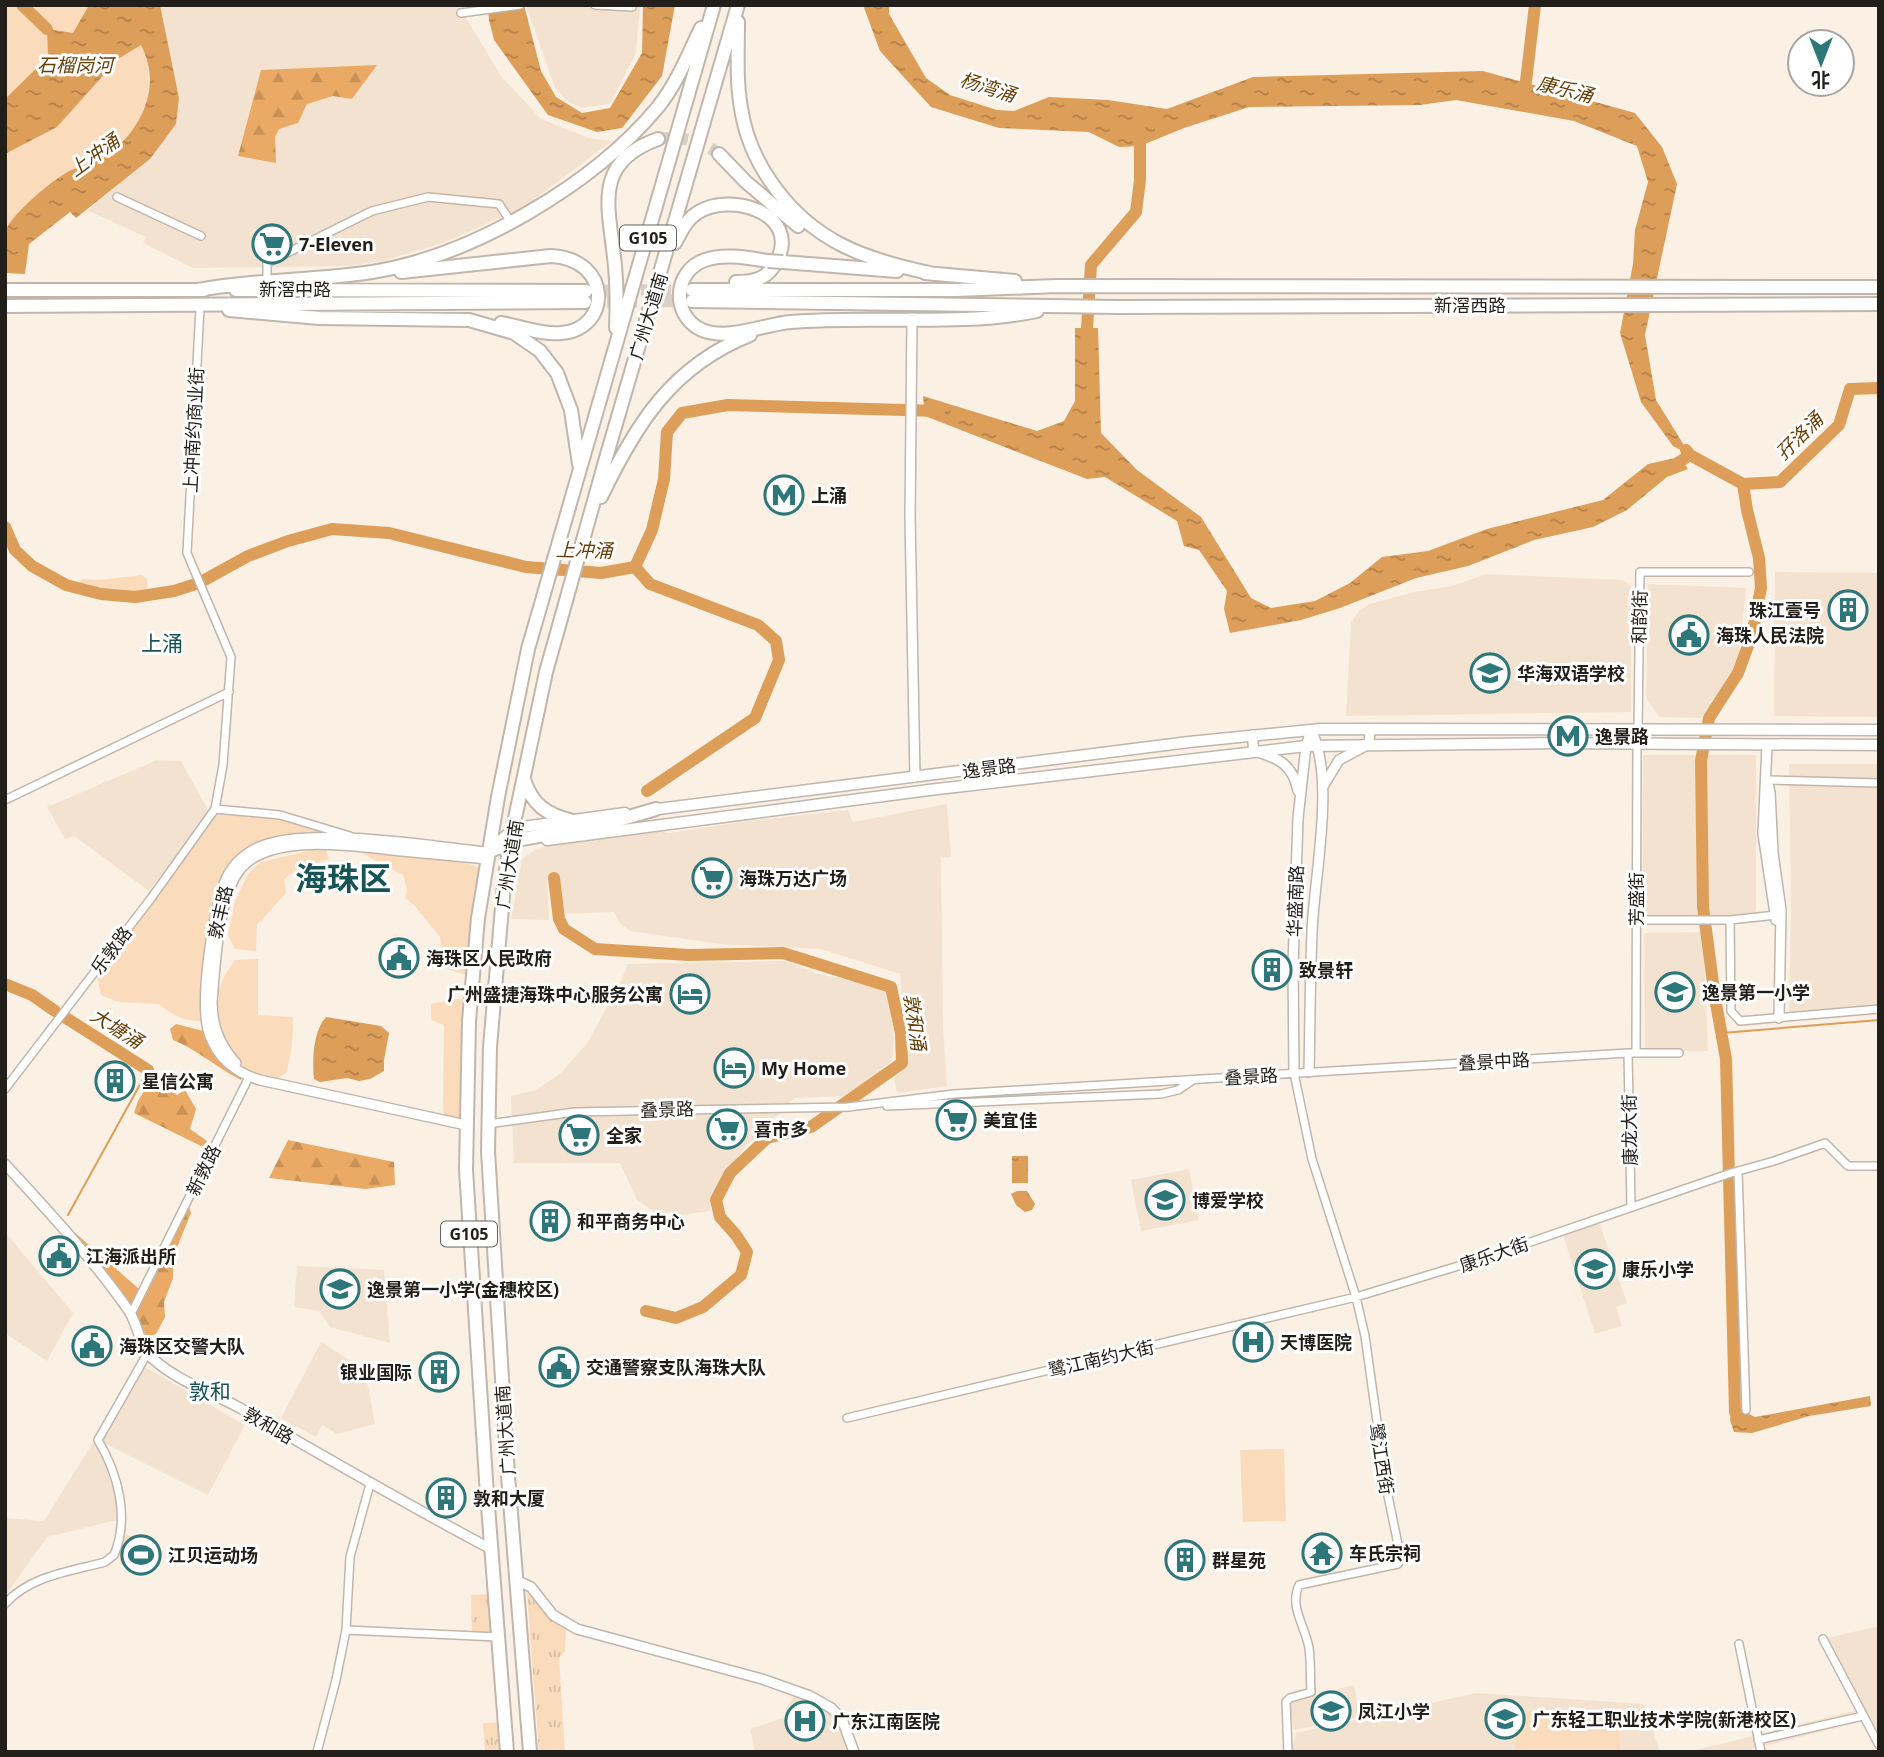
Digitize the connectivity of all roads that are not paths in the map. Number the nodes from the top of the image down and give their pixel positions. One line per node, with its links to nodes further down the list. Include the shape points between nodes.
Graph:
1 (520, 5): 6 (street)
2 (595, 5): 5 (street)
3 (713, 5): 10 (highway, via 671,88 643,123 573,183); 29 (highway, 广州大道南 / G105)
4 (738, 5): 12 (highway, 广州大道南 / G105); 13 (highway, via 743,121 758,161 782,198 814,229 841,245 866,257)
5 (632, 6)
6 (461, 13)
7 (658, 139): 29 (highway, via 620,165 607,198 617,287)
8 (719, 154): 13 (highway, via 825,247 865,263)
9 (117, 197): 11 (street)
10 (511, 222): 14 (highway, via 425,259); 15 (street, via 499,204 428,197 372,211 267,263)
11 (201, 236)
12 (662, 268): 20 (highway, via 690,218 706,208 746,207 772,219 782,250 767,275); 31 (highway, 广州大道南 / G105)
13 (934, 274): 16 (highway); 28 (highway, bridge, via 730,256 695,264 680,285 684,316 699,329 721,334)
14 (325, 277): 15 (highway); 27 (highway, via 551,256 585,266 597,287 597,306 590,319 568,332)
15 (267, 280): 19 (highway)
16 (1057, 285): 17 (highway, 新滘西路); 20 (highway)
17 (1879, 287)
18 (12, 289): 19 (highway, 新滘中路)
19 (198, 289): 21 (highway, 新滘中路, via 585,292)
20 (691, 291): 24 (highway)
21 (180, 304): 23 (highway, 新滘中路); 25 (highway)
22 (1879, 304): 24 (highway, 新滘西路)
23 (11, 306)
24 (1061, 306): 26 (highway, via 1024,313)
25 (200, 307): 27 (highway, via 319,318); 33 (street, 上冲南约商业街, via 187,553 231,657)
26 (912, 318): 28 (highway); 47 (street)
27 (452, 319): 30 (highway, via 513,333 540,351 557,373 567,397)
28 (801, 321): 31 (highway, via 727,345 674,383 631,436)
29 (614, 352): 30 (highway, 广州大道南 / G105)
30 (579, 470): 58 (highway, 广州大道南 / G105, via 514,709)
31 (588, 524): 48 (highway, 广州大道南 / G105, via 547,672)
32 (1749, 572): 35 (street, 和韵街, via 1640,572)
33 (229, 692): 53 (street); 55 (street)
34 (1370, 729): 35 (main road, 逸景路); 36 (main road, 逸景路); 39 (street)
35 (1637, 729): 37 (main road, 逸景路)
36 (1311, 730): 38 (main road, 逸景路); 40 (street); 44 (street, 华盛南路)
37 (1879, 730)
38 (1252, 735): 45 (street); 46 (main road, 逸景路)
39 (1369, 744): 40 (main road, 逸景路); 41 (main road, 逸景路); 51 (street, via 1339,760)
40 (1319, 745): 44 (main road, 逸景路); 51 (street)
41 (1637, 745): 42 (main road, 逸景路); 65 (street, 芳盛街)
42 (1766, 745): 43 (main road, 逸景路); 49 (street)
43 (1879, 745)
44 (1306, 746): 45 (main road, 逸景路); 54 (street, 华盛南路)
45 (1254, 751): 52 (main road, 逸景路); 54 (street, via 1284,762 1294,776)
46 (928, 776): 47 (main road, 逸景路); 52 (street)
47 (915, 777): 56 (main road, 逸景路)
48 (524, 778): 57 (highway, via 540,808); 60 (highway, 广州大道南 / G105)
49 (1766, 780): 50 (street); 63 (street, via 1763,834); 68 (street, via 1781,910)
50 (1879, 782)
51 (1323, 786): 73 (street, via 1312,931)
52 (929, 790): 60 (main road, 逸景路, via 563,838)
53 (5, 800)
54 (1299, 800): 74 (street, 华盛南路)
55 (215, 809): 59 (street, via 279,815); 77 (street, 乐敦路)
56 (656, 810): 57 (highway, via 616,821); 57 (main road, 逸景路, via 591,818)
57 (574, 825): 60 (highway)
58 (493, 826): 60 (highway); 61 (highway, 广州大道南 / G105)
59 (367, 841): 61 (street, 敦丰路); 75 (street, 敦丰路, via 316,838 267,844 238,861 225,881 205,1014 215,1047 233,1068)
60 (507, 841): 61 (highway); 62 (highway, 广州大道南 / G105)
61 (489, 856): 62 (highway, via 500,869); 64 (highway, 广州大道南 / G105); 75 (street, 敦丰路, via 306,845 269,851 243,865 224,907 212,1013 223,1047)
62 (504, 884): 67 (highway, 广州大道南 / G105)
63 (1776, 915): 66 (street); 68 (street)
64 (478, 918): 67 (highway, via 488,912); 80 (highway, 广州大道南 / G105)
65 (1635, 920): 66 (street); 72 (street, 芳盛街)
66 (1731, 920): 70 (street, via 1731,1011 1740,1021)
67 (500, 921): 79 (highway, 广州大道南 / G105)
68 (1779, 977): 70 (street)
69 (1879, 1009): 70 (street)
70 (1779, 1018)
71 (1679, 1053): 72 (street, 叠景中路)
72 (1632, 1054): 73 (street, 叠景中路); 84 (street, 康龙大街)
73 (1309, 1072): 74 (street, 叠景路)
74 (1294, 1073): 76 (street, 叠景路); 85 (street, 鹭江西街, via 1312,1160)
75 (250, 1077): 80 (street, 敦丰路); 86 (street, 新敦路)
76 (1194, 1079): 78 (street, 叠景路, via 945,1095); 78 (street, 叠景路, via 1161,1094)
77 (5, 1089)
78 (848, 1107): 79 (street, 叠景路, via 575,1112)
79 (488, 1124): 92 (highway, 广州大道南 / G105)
80 (466, 1125): 91 (highway, 广州大道南 / G105)
81 (5, 1164): 86 (street)
82 (1879, 1166): 83 (street, 康乐大街, via 1848,1166 1825,1143)
83 (1738, 1171): 84 (street, 康乐大街); 88 (street)
84 (1631, 1207): 85 (street, 康乐大街, via 1478,1261)
85 (1356, 1297): 89 (street, 鹭江南约大街); 105 (street, 鹭江西街, via 1401,1559 1398,1564 1299,1585 1294,1595 1309,1647 1311,1692 1286,1702)
86 (131, 1314): 87 (street)
87 (147, 1354): 90 (street, 敦和路, via 172,1373); 93 (street, via 98,1440 113,1469 118,1492 121,1531 114,1555 105,1562 27,1586)
88 (1746, 1410)
89 (847, 1418)
90 (370, 1484): 91 (street, 敦和路); 94 (street, via 350,1557)
91 (491, 1549): 95 (highway, 广州大道南 / G105)
92 (516, 1580): 103 (highway, 广州大道南 / G105); 104 (street, via 531,1587 553,1615 578,1629 810,1696 842,1719)
93 (5, 1604)
94 (346, 1630): 95 (street); 101 (street)
95 (497, 1637): 102 (highway, 广州大道南 / G105)
96 (1823, 1639): 98 (street)
97 (1739, 1644): 99 (street)
98 (1863, 1716): 99 (street); 100 (street)
99 (1758, 1740): 106 (street)
100 (1879, 1745)
101 (317, 1752)
102 (507, 1752)
103 (530, 1752)
104 (854, 1752)
105 (1288, 1752)
106 (1761, 1752)

